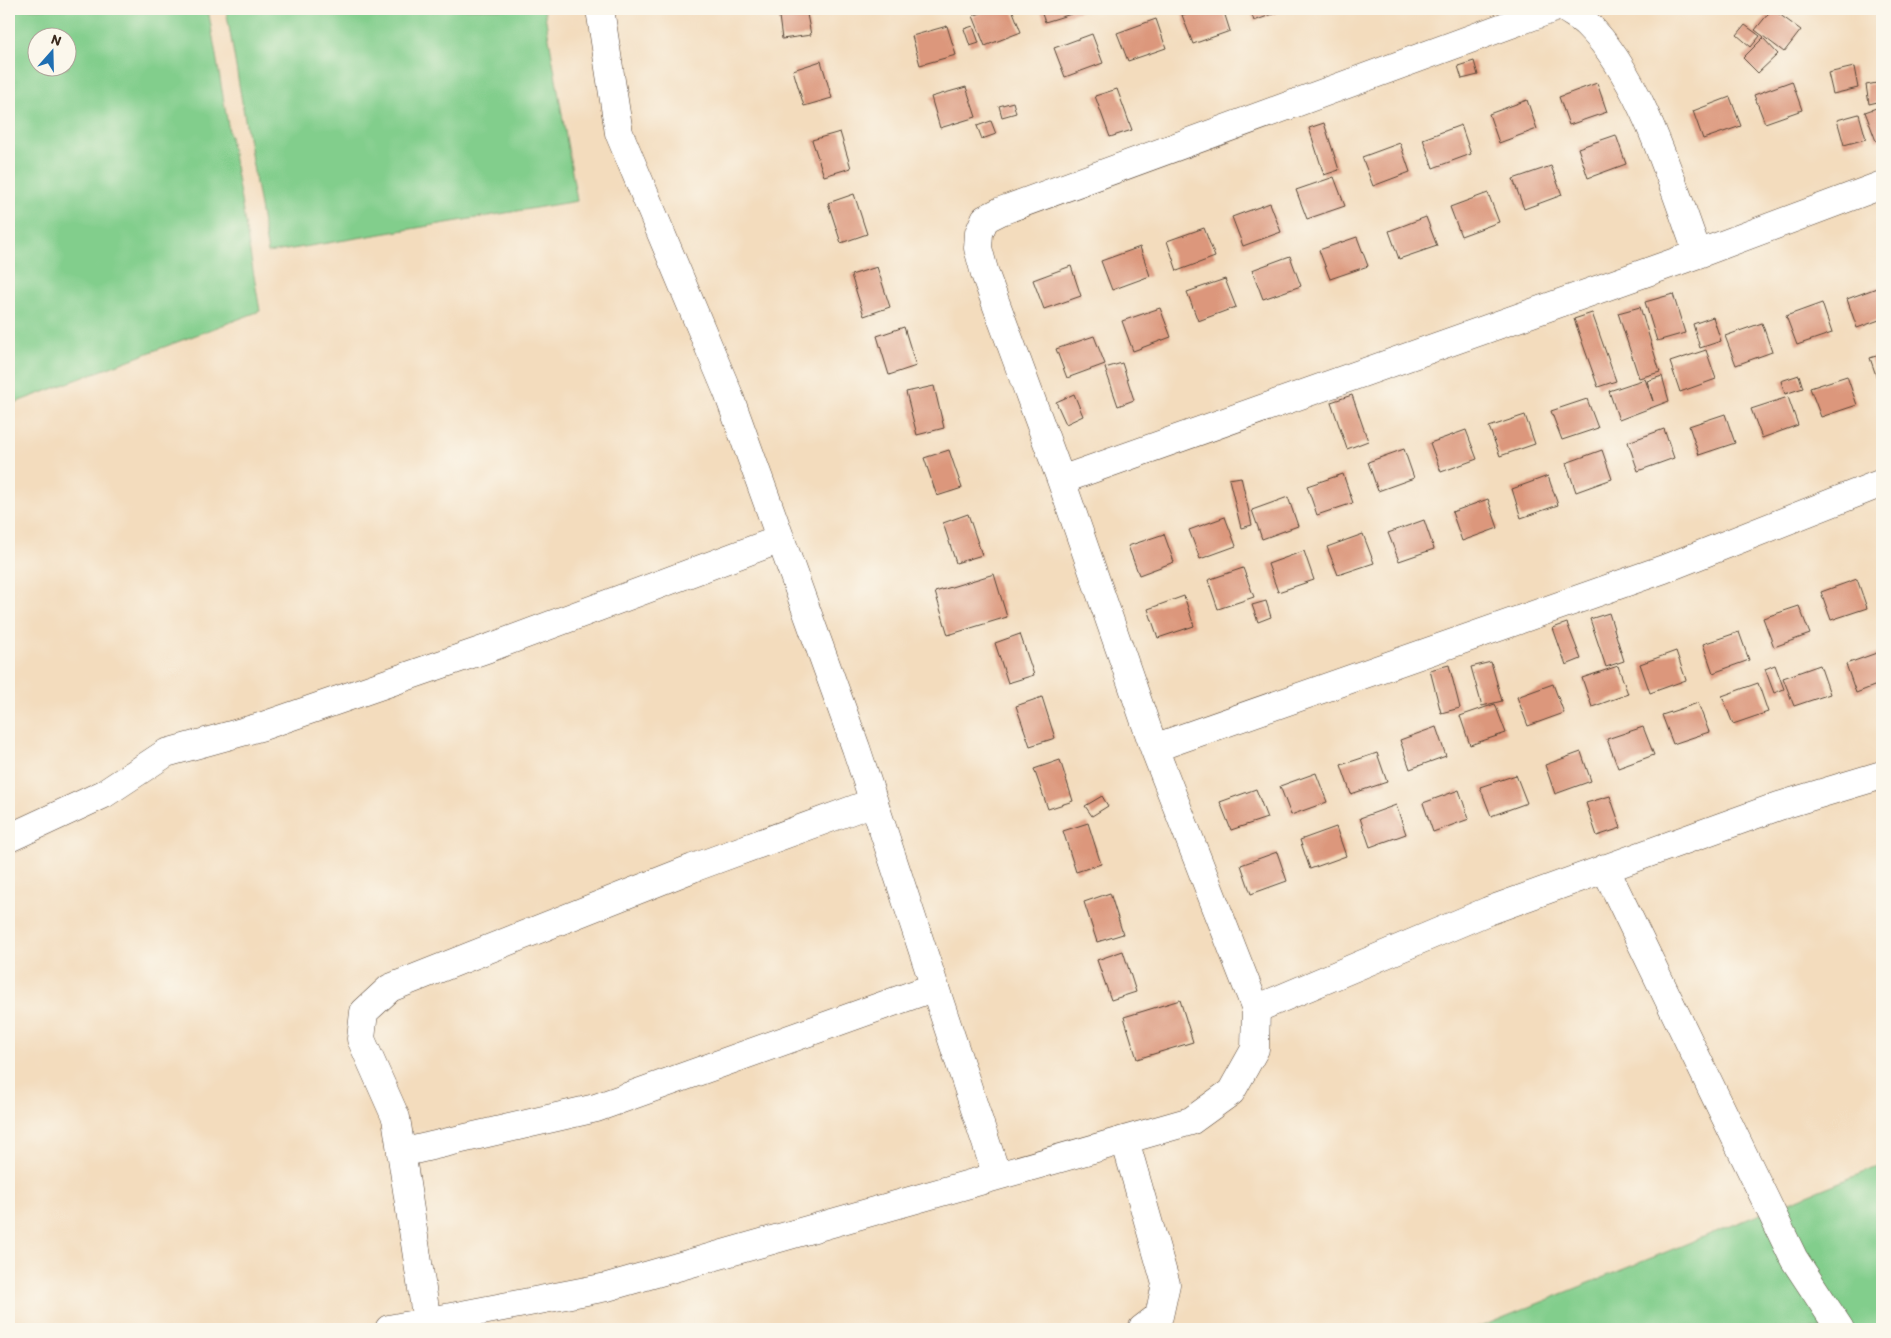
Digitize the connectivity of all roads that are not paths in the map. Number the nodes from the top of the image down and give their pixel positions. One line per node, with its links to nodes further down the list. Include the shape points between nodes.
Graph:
1 (600, 9): 8 (street, via 619,133 728,393)
2 (1552, 9): 6 (street, via 1074,183 985,219 979,233 978,248 985,274)
3 (1566, 9): 5 (street, via 1587,24 1613,55 1638,98)
4 (1882, 185): 5 (street)
5 (1698, 254): 6 (street)
6 (1061, 480): 9 (street)
7 (1882, 483): 9 (street, via 1664,569)
8 (781, 539): 11 (street); 12 (street, via 489,648 260,727 166,753 104,794)
9 (1154, 748): 15 (street)
10 (1882, 775): 13 (street, via 1780,806)
11 (874, 802): 14 (street); 17 (street, via 693,868 390,988 364,1012 361,1039 396,1118)
12 (9, 838)
13 (1605, 868): 15 (street, via 1488,911); 22 (street, via 1794,1259)
14 (935, 987): 17 (street, via 596,1108); 18 (street)
15 (1256, 1009): 16 (street, via 1255,1049 1232,1092 1191,1121)
16 (1125, 1140): 18 (street); 21 (street, via 1166,1284 1159,1316)
17 (401, 1153): 19 (street)
18 (997, 1176): 19 (street, via 607,1287)
19 (427, 1322): 20 (street)
20 (389, 1329)
21 (1142, 1329)
22 (1840, 1329)

